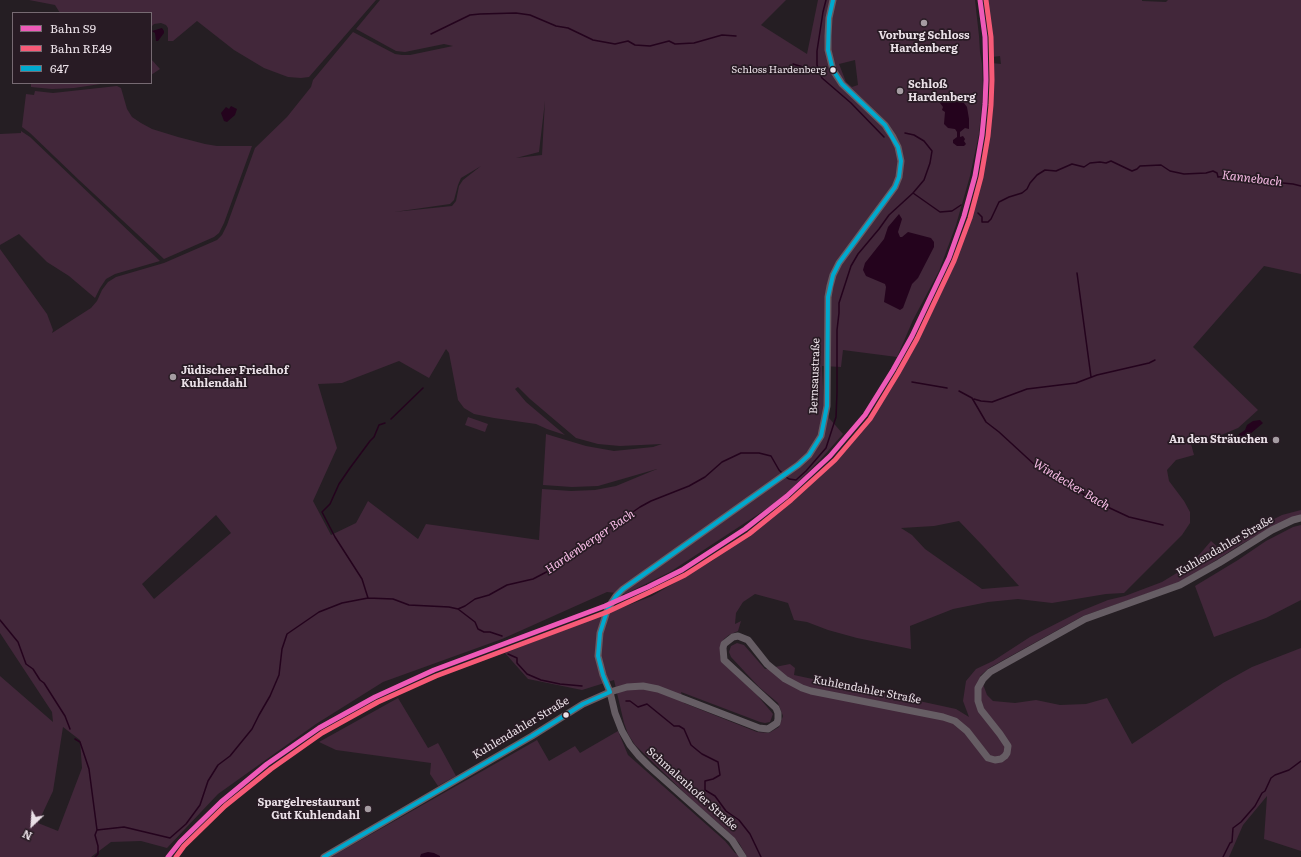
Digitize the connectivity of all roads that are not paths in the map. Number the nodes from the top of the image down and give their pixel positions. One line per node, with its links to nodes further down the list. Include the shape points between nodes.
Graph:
1 (833, 0): 3 (main road, Bernsaustraße, via 828,36 828,50 833,70 842,84 885,125 898,147 901,161 895,187 833,275 828,297 827,406 821,436 808,457 791,471 616,596 608,608 600,633 598,656)
2 (1301, 518): 3 (main road, Kuhlendahler Straße, via 1272,530 1180,585 1085,619 990,672 978,688 978,701 981,710 1008,746 1006,756 998,760 988,758 967,731 943,717 802,688 779,674 767,664 748,640 738,636 724,644 724,660 776,708 778,719 768,729 759,728 658,689 635,686)
3 (610, 692): 4 (main road, Kuhlendahler Straße, via 583,704); 5 (main road, Schmalenhofer Straße, via 615,713 630,745 732,840)
4 (324, 857)
5 (743, 857)

